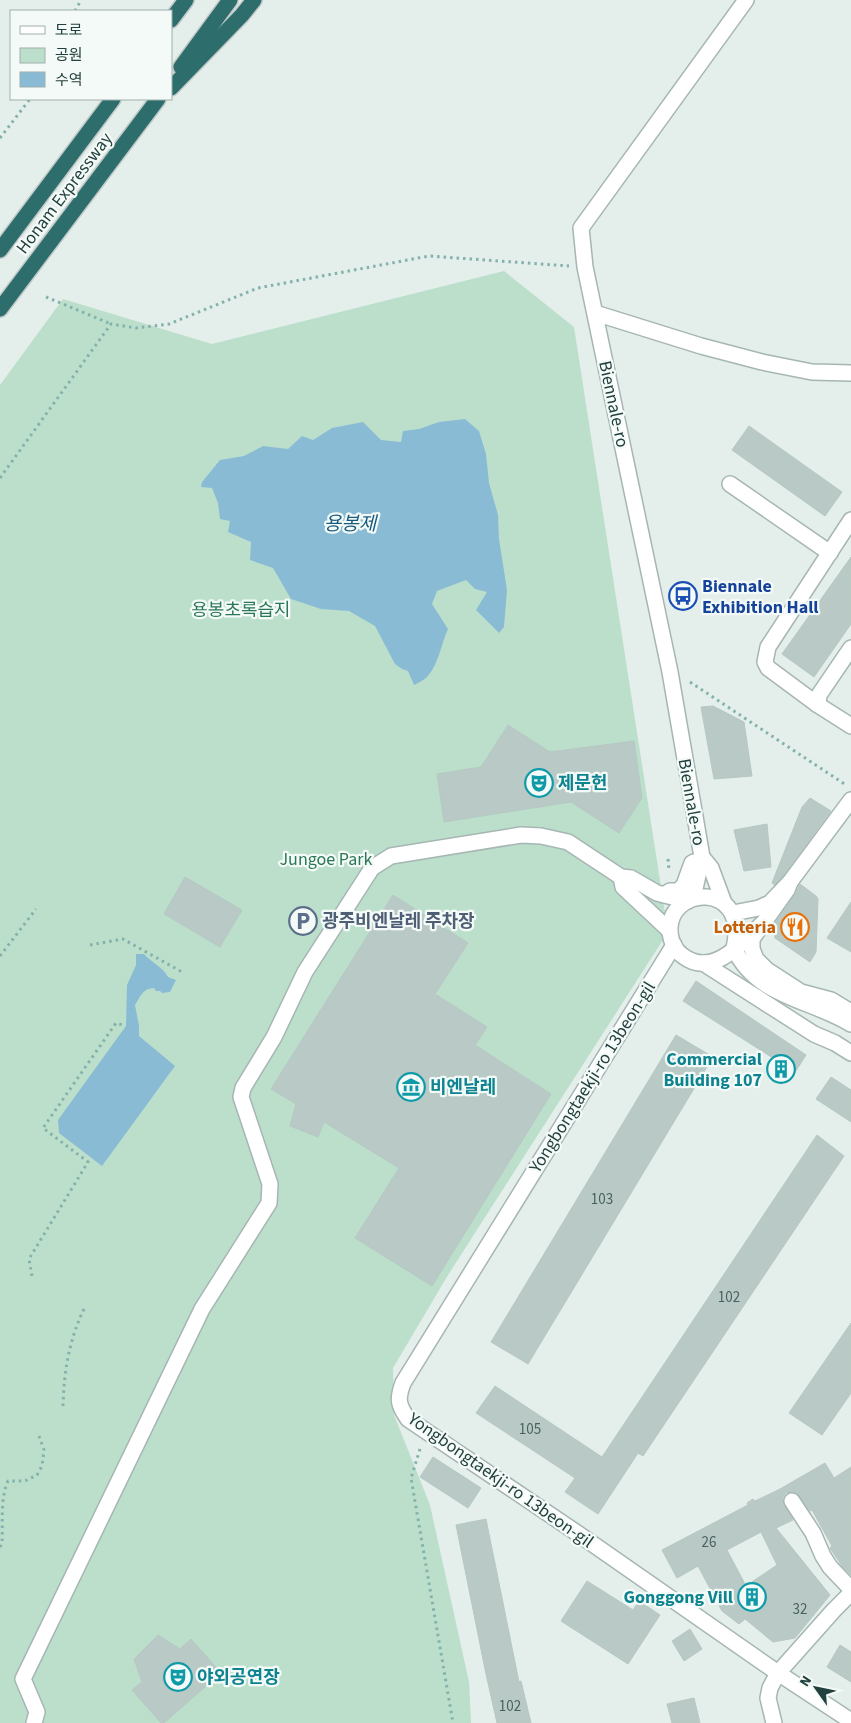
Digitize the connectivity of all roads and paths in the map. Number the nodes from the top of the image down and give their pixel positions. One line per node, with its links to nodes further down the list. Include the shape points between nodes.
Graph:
1 (186, 0): 5 (highway)
2 (230, 0): 6 (highway)
3 (254, 0): 7 (highway)
4 (746, 0): 13 (street, Biennale-ro, via 581,228)
5 (172, 19)
6 (172, 79)
7 (172, 87)
8 (29, 100): 11 (path)
9 (112, 100): 12 (highway, Honam Expressway)
10 (158, 100): 15 (highway, Honam Expressway)
11 (0, 138)
12 (0, 250)
13 (585, 267): 16 (street, Biennale-ro); 17 (path, via 429,256 258,288 169,324 136,328)
14 (46, 297): 17 (path)
15 (0, 309)
16 (595, 313): 18 (street, via 762,362 812,372); 24 (street, Biennale-ro)
17 (111, 324): 19 (path)
18 (851, 373)
19 (0, 478)
20 (730, 484): 22 (street)
21 (851, 520): 22 (street)
22 (830, 553): 25 (street, via 768,646 765,662 768,668)
23 (851, 648): 25 (street, via 819,695)
24 (670, 672): 27 (path, via 691,682); 29 (street, Biennale-ro)
25 (818, 705): 26 (street)
26 (851, 726)
27 (851, 788)
28 (851, 800): 31 (street)
29 (702, 857): 32 (street, via 692,863 684,885 678,891); 33 (street); 34 (street, via 711,868)
30 (621, 877): 32 (street, via 631,878); 37 (street, via 623,887); 57 (street, via 574,844 561,839 522,835 391,856 372,868 305,972 274,1037 243,1088 241,1097 270,1184 269,1203 202,1309 23,1679 37,1712)
31 (790, 882): 34 (street, via 759,908); 36 (street)
32 (664, 895): 33 (street)
33 (691, 900): 34 (street, via 705,896); 37 (street, via 676,912 671,923)
34 (728, 908): 39 (street, via 737,924)
35 (36, 909): 40 (path)
36 (763, 923): 39 (street); 43 (street, via 752,939 752,949 762,966 801,992 831,1000)
37 (672, 938): 41 (street, via 679,954); 55 (street, Yongbongtaekji-ro 13beon-gil, via 403,1383 399,1407 408,1419)
38 (90, 945): 42 (path, via 123,939)
39 (734, 948): 41 (street, via 718,961); 45 (street, via 745,968 760,981 831,1013)
40 (0, 956)
41 (703, 964): 46 (street, via 814,1034)
42 (182, 972)
43 (851, 1012)
44 (123, 1025): 47 (path, via 116,1023 43,1128 88,1162 29,1259)
45 (848, 1030)
46 (851, 1053)
47 (32, 1276)
48 (84, 1309): 49 (path, via 69,1347)
49 (63, 1406)
50 (38, 1436): 53 (path, via 44,1450 37,1475 25,1481 8,1481 4,1488)
51 (421, 1444): 58 (path, via 411,1478)
52 (792, 1501): 54 (street, via 827,1562)
53 (0, 1547)
54 (851, 1591): 55 (street)
55 (778, 1673): 56 (street, Yongbongtaekji-ro 13beon-gil); 59 (street, via 768,1698)
56 (851, 1721)
57 (34, 1723)
58 (453, 1723)
59 (774, 1723)

